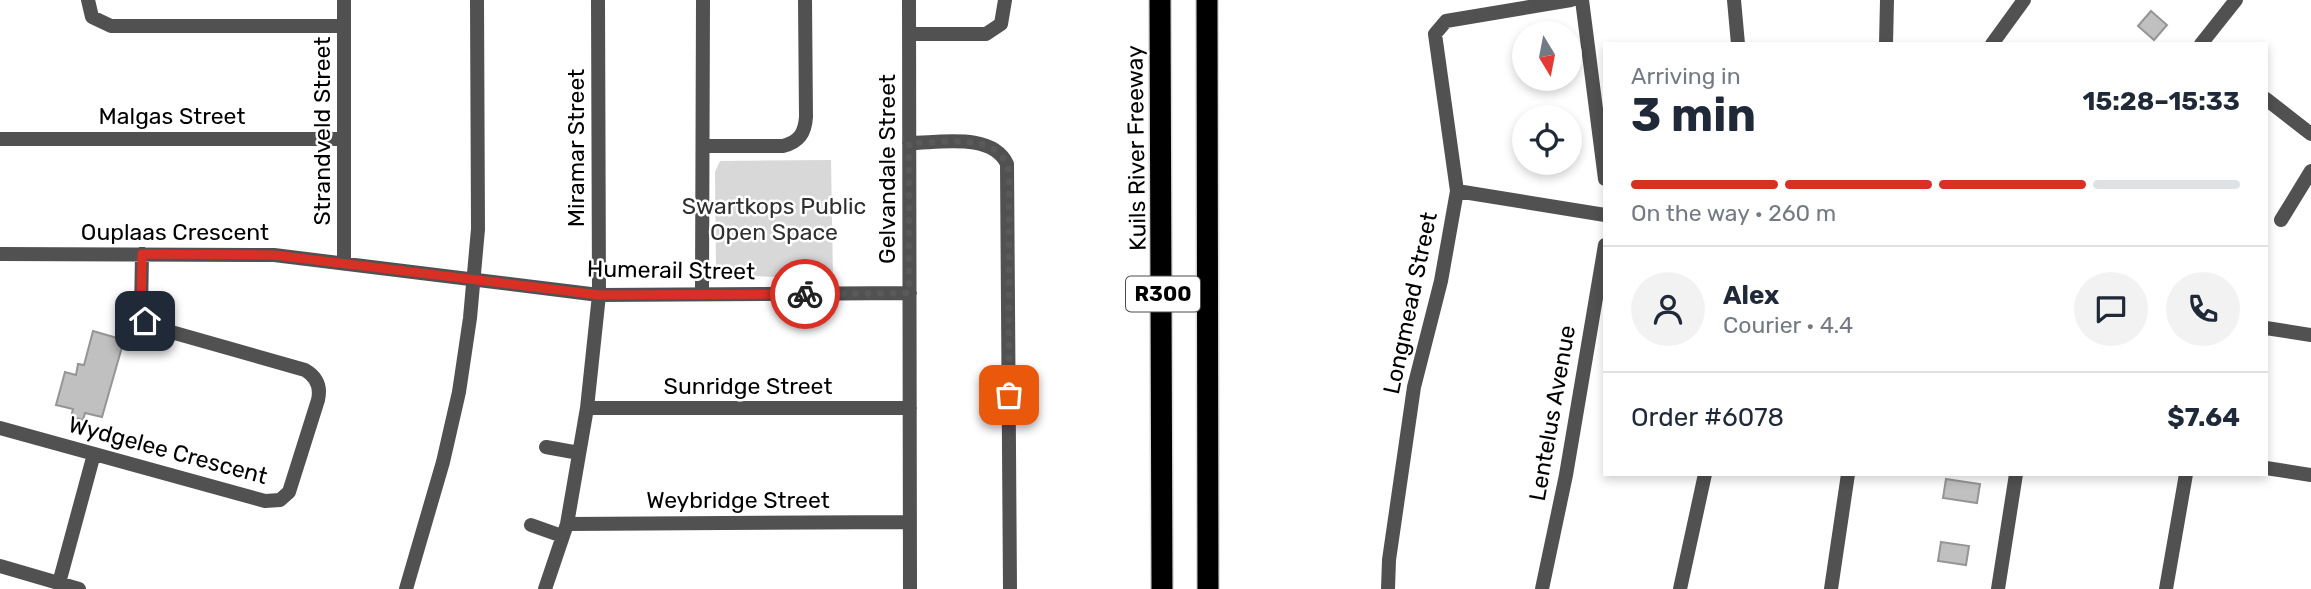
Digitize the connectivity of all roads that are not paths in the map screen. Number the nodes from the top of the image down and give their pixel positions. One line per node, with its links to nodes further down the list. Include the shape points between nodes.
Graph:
1 (88, 0): 17 (street, via 92,17 111,26)
2 (344, 0): 17 (street, Strandveld Street)
3 (477, 0): 38 (street)
4 (598, 0): 41 (street, Miramar Street)
5 (703, 0): 28 (street)
6 (805, 0): 28 (street, via 806,117 801,136 783,146)
7 (909, 0): 18 (street, Gelvandale Street)
8 (1005, 0): 18 (street, via 995,31)
9 (1160, 0): 66 (highway, Kuils River Freeway / R300)
10 (1207, 0): 67 (highway, R300)
11 (1571, 0): 31 (street, Longmead Street, via 1451,20 1438,27 1435,41)
12 (1582, 0): 29 (street)
13 (1734, 0): 19 (street)
14 (1887, 0): 20 (street)
15 (2024, 0): 21 (street)
16 (2236, 0): 22 (street)
17 (344, 26): 26 (street, Strandveld Street)
18 (909, 34): 27 (street, Gelvandale Street)
19 (1738, 42)
20 (1886, 42)
21 (1993, 42)
22 (2203, 42)
23 (2268, 101): 24 (street)
24 (2311, 134)
25 (0, 139): 26 (street, Malgas Street)
26 (344, 139): 37 (street, Strandveld Street)
27 (909, 143): 39 (street, Gelvandale Street); 65 (street, via 983,144 998,150 1007,164)
28 (704, 146): 40 (street)
29 (1603, 164)
30 (2311, 171): 33 (street)
31 (1457, 191): 32 (street); 68 (street, Longmead Street, via 1441,281 1414,387)
32 (1603, 215)
33 (2281, 220)
34 (0, 254): 35 (street, Ouplaas Crescent)
35 (142, 254): 37 (street, Ouplaas Crescent, via 274,255); 49 (street, Wydgelee Crescent, via 141,312 150,326 305,370 316,379 320,393 292,487 275,502)
36 (1603, 257): 69 (street, Lentelus Avenue)
37 (344, 262): 38 (street, Ouplaas Crescent)
38 (475, 279): 41 (street, Humerail Street); 61 (street, via 459,392)
39 (909, 293): 40 (street, Humerail Street); 45 (street, Gelvandale Street)
40 (702, 294): 41 (street, Humerail Street)
41 (599, 295): 44 (street, Miramar Street)
42 (2268, 328): 43 (street)
43 (2311, 335)
44 (587, 408): 45 (street, Sunridge Street); 48 (street, Miramar Street)
45 (910, 408): 56 (street, Gelvandale Street)
46 (0, 428): 49 (street, Wydgelee Crescent)
47 (546, 447): 48 (street)
48 (579, 453): 58 (street, Miramar Street)
49 (94, 454): 60 (street)
50 (2268, 468): 51 (street)
51 (2311, 475)
52 (1705, 476): 70 (street)
53 (1848, 476): 71 (street)
54 (2016, 476): 72 (street)
55 (2186, 476): 73 (street)
56 (910, 522): 58 (street, Weybridge Street); 64 (street, Gelvandale Street)
57 (531, 525): 58 (street, Weybridge Street)
58 (564, 530): 63 (street, Miramar Street)
59 (0, 566): 60 (street)
60 (59, 583): 62 (street)
61 (408, 586)
62 (79, 589)
63 (545, 589)
64 (910, 589)
65 (1010, 589)
66 (1162, 589)
67 (1208, 589)
68 (1388, 589)
69 (1542, 589)
70 (1680, 589)
71 (1830, 589)
72 (1998, 589)
73 (2165, 589)

